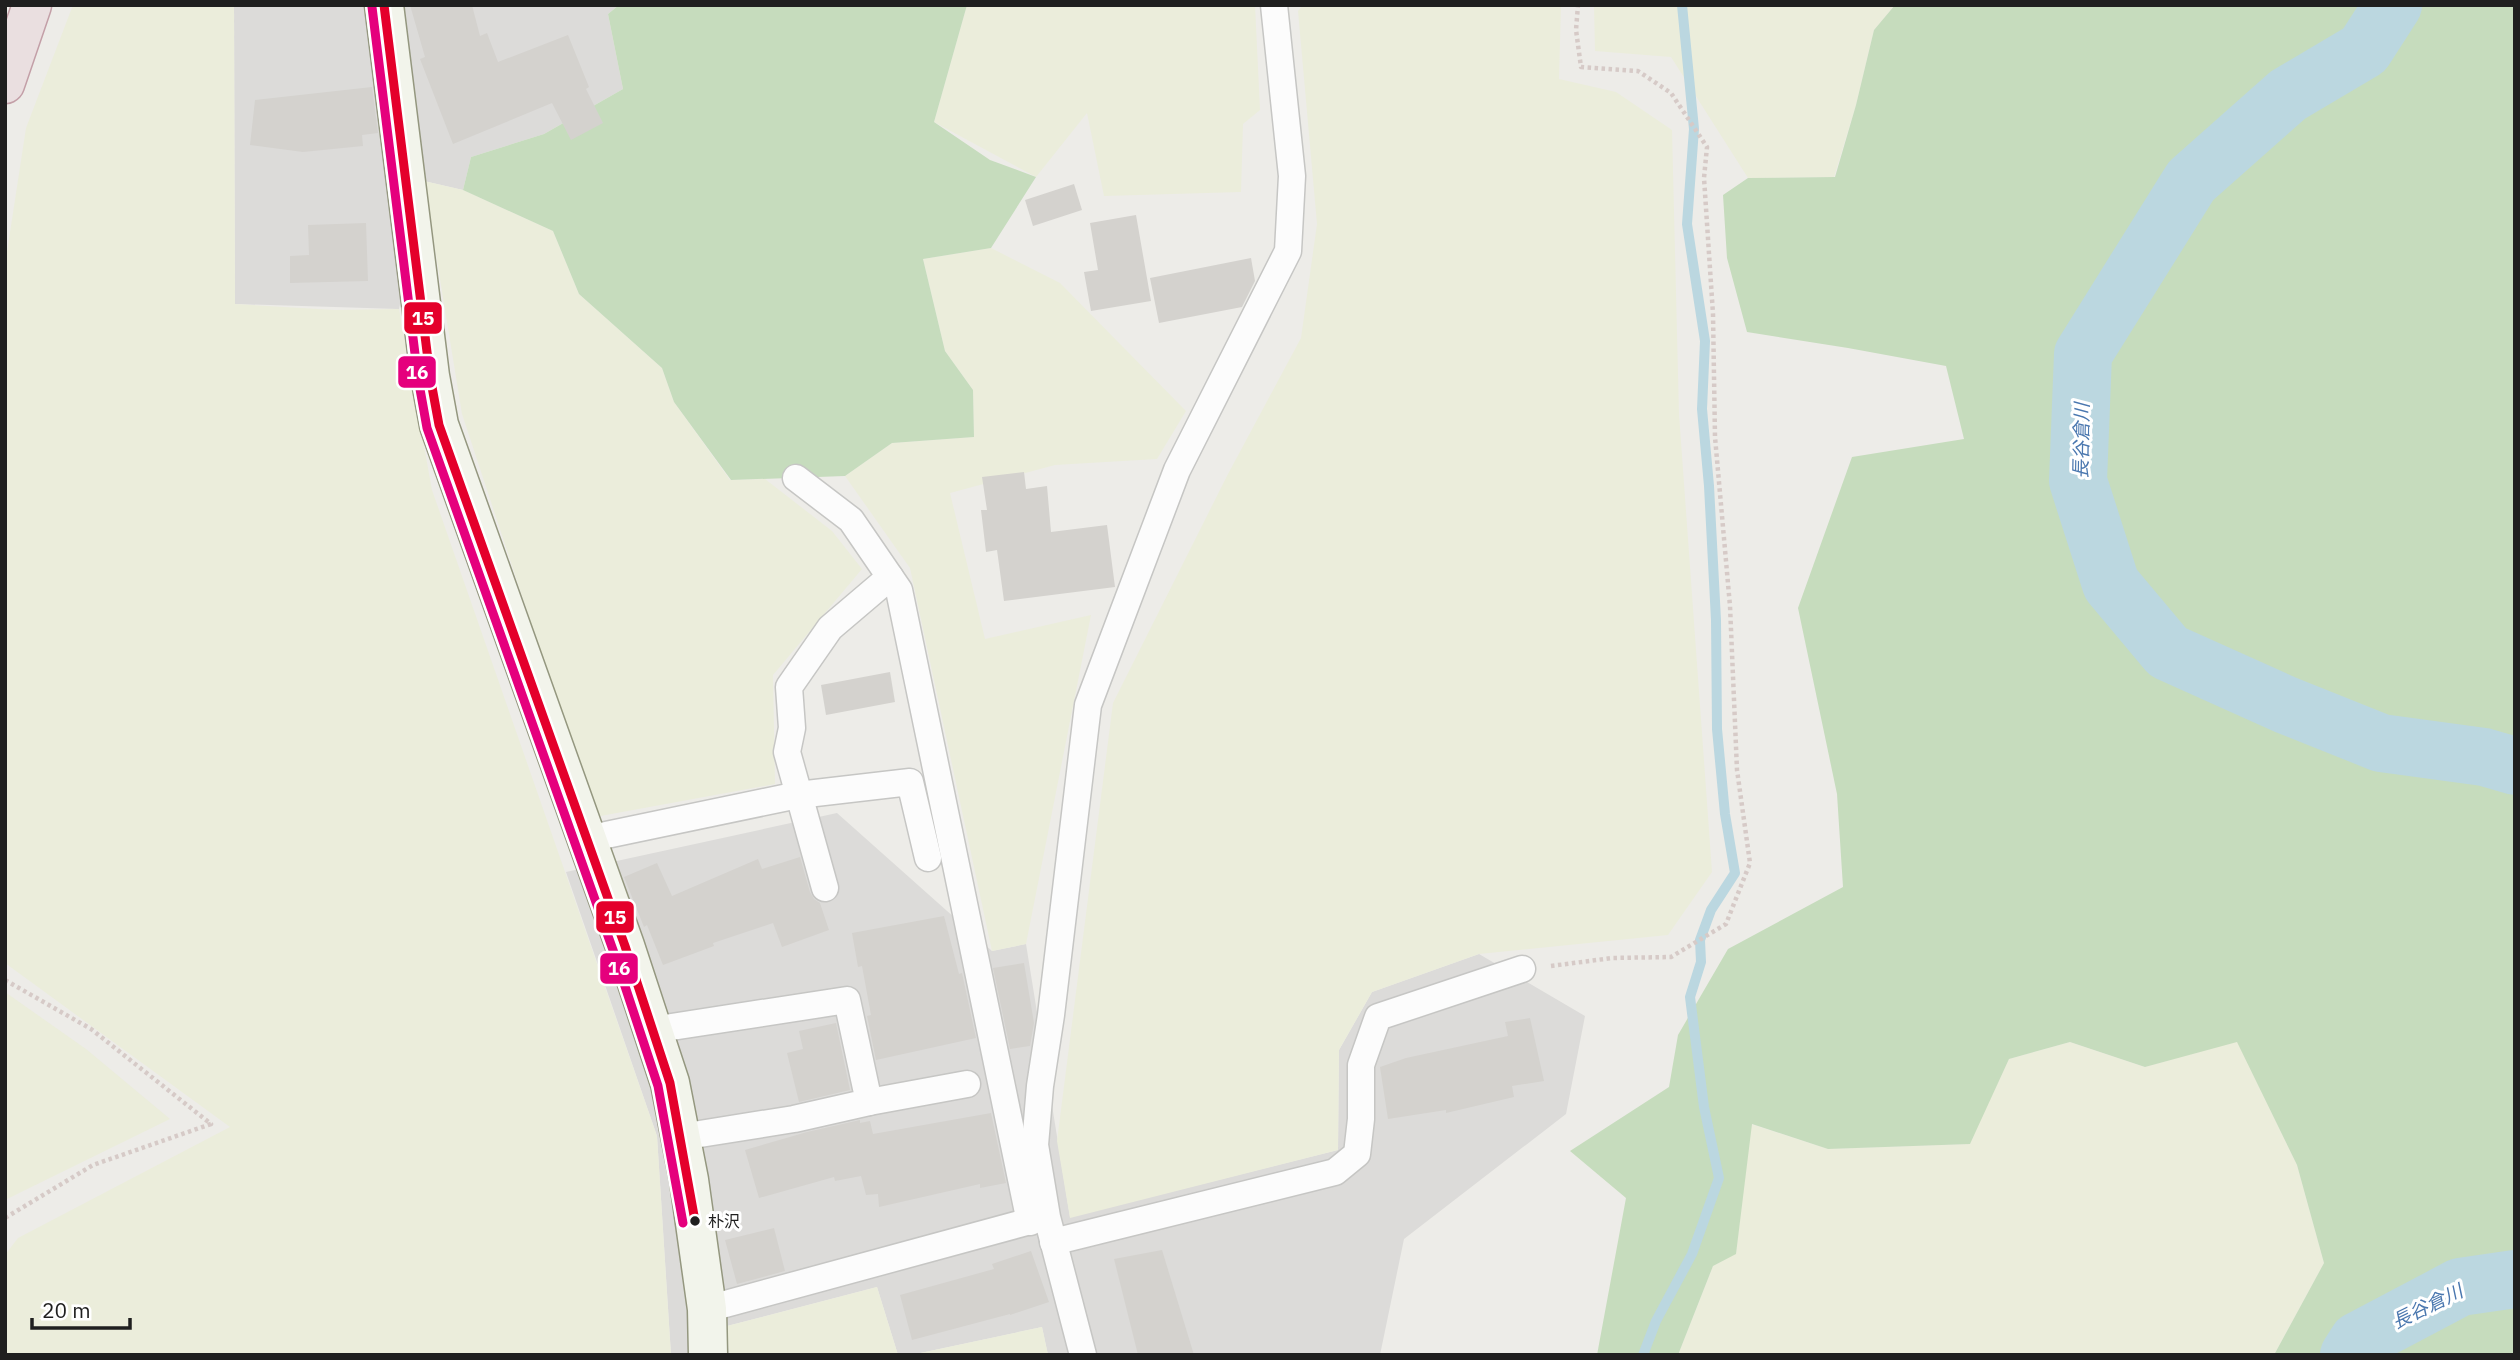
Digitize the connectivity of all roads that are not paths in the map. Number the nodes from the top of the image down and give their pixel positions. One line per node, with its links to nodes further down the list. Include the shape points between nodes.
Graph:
1 (32, 5): 4 (highway)
2 (384, 5): 8 (street, via 439,425)
3 (1274, 5): 16 (street, via 1292,176 1288,251 1177,470 1088,705 1040,1086 1035,1145)
4 (5, 84)
5 (796, 478): 6 (street, via 851,520)
6 (890, 577): 7 (street, via 830,628 789,687 792,728 787,752); 16 (street, via 899,590)
7 (798, 795): 8 (street); 9 (street, via 910,782); 10 (street)
8 (587, 839): 12 (street)
9 (928, 858)
10 (825, 888)
11 (1522, 969): 16 (street, via 1378,1017 1360,1065 1362,1119 1357,1154 1335,1172)
12 (653, 1030): 14 (street, via 847,1000); 15 (street)
13 (967, 1084): 14 (street)
14 (869, 1102): 15 (street)
15 (681, 1137): 17 (street)
16 (1043, 1227): 17 (street); 19 (street)
17 (707, 1309): 18 (street)
18 (708, 1355)
19 (1083, 1355)

